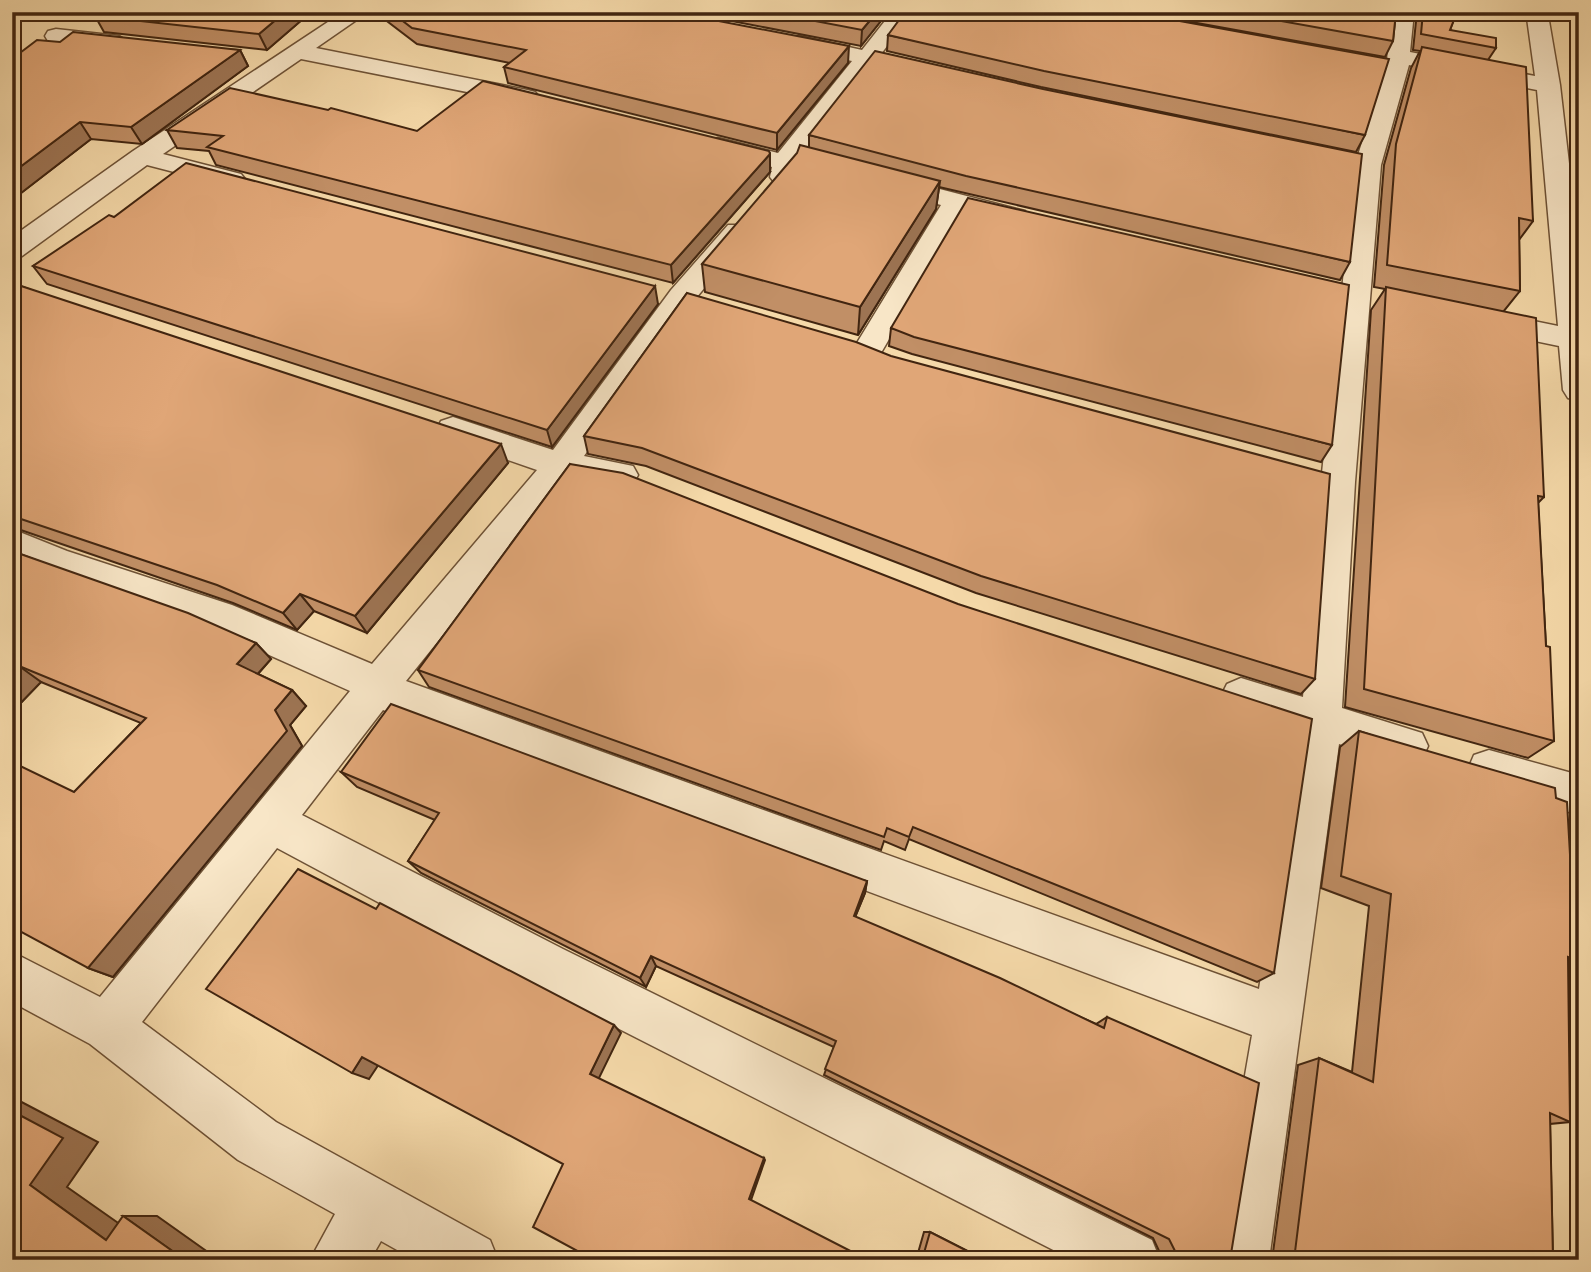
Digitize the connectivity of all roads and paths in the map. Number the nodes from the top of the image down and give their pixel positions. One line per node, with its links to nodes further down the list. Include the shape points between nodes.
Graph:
1 (358, 12): 8 (street)
2 (903, 12): 10 (street)
3 (1403, 12): 11 (street)
4 (1532, 12): 14 (street, via 1537,15)
5 (56, 36): 7 (street)
6 (779, 40): 10 (street)
7 (135, 45)
8 (289, 56): 9 (street); 15 (street); 18 (street)
9 (242, 57)
10 (869, 57): 13 (street); 19 (street)
11 (1398, 62): 12 (street); 14 (street); 20 (street)
12 (1370, 64)
13 (948, 76)
14 (1548, 85): 30 (street)
15 (549, 103)
16 (692, 139): 19 (street)
17 (1289, 149): 20 (street)
18 (142, 156): 21 (street); 24 (street)
19 (784, 162): 22 (street, via 807,161); 26 (street, via 786,174)
20 (1368, 165): 27 (street)
21 (264, 188)
22 (956, 203): 23 (street); 31 (street)
23 (1036, 222)
24 (12, 250)
25 (1331, 290): 27 (street)
26 (668, 294): 28 (street); 34 (street)
27 (1371, 299): 39 (street, via 1325,479)
28 (716, 307)
29 (1465, 317): 30 (street)
30 (1575, 340): 32 (street)
31 (866, 352)
32 (1579, 390)
33 (417, 417): 34 (street)
34 (560, 465): 35 (street, via 633,477); 37 (street)
35 (659, 487)
36 (12, 543): 37 (street, via 55,562 219,616)
37 (379, 685): 41 (street); 43 (street, via 400,699)
38 (1216, 688): 39 (street)
39 (1321, 722): 40 (street); 43 (street)
40 (1579, 795)
41 (271, 821): 44 (street); 48 (street, via 546,966)
42 (12, 976): 44 (street)
43 (1279, 1021): 49 (street)
44 (107, 1027): 45 (street, via 257,1141)
45 (371, 1206): 46 (street); 47 (street)
46 (338, 1260)
47 (470, 1260)
48 (1132, 1260)
49 (1241, 1260)

